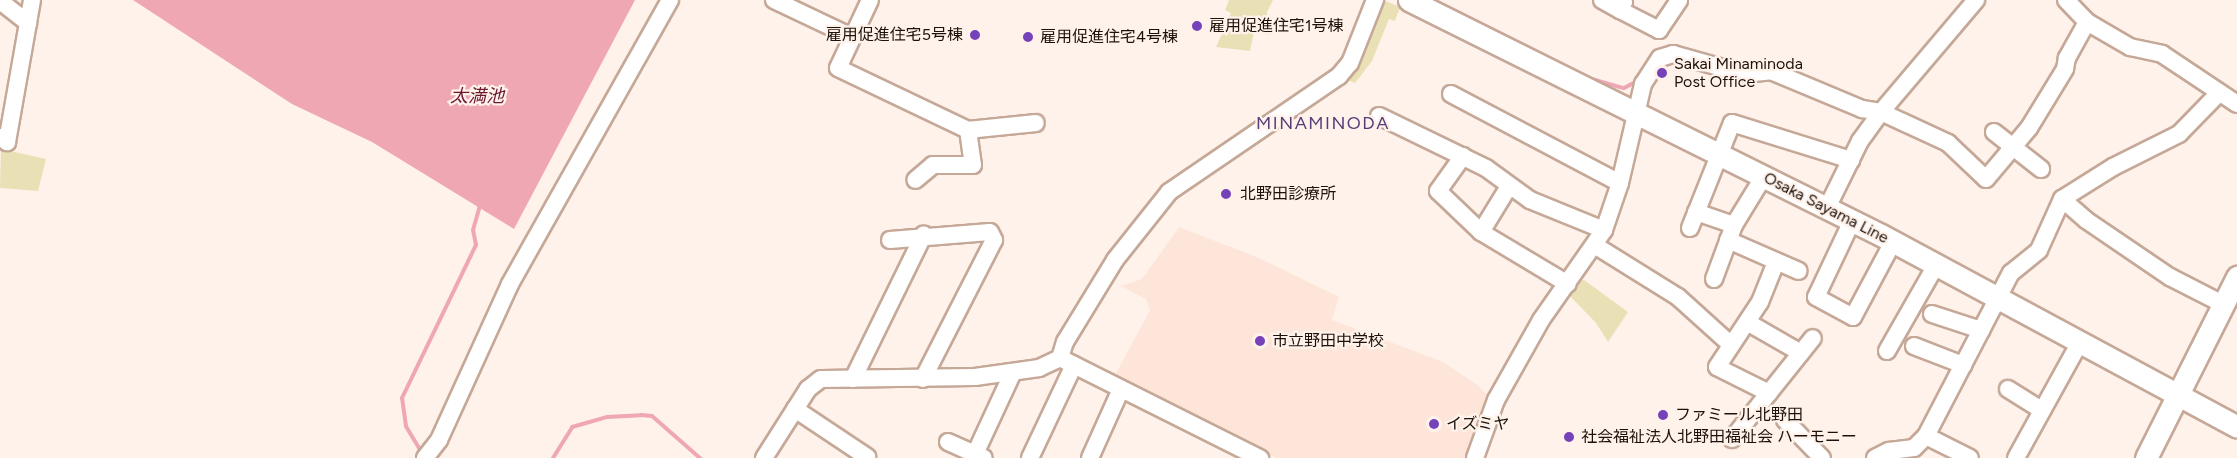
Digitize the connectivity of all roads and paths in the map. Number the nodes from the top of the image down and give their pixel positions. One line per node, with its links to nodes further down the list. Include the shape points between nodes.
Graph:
1 (32, 0): 15 (street)
2 (774, 0): 13 (street)
3 (870, 0): 17 (street)
4 (1375, 0): 67 (street, via 1350,63 1339,76 1169,192 1115,260 1065,342)
5 (1408, 0): 22 (main road, Osaka Sayama Line)
6 (1602, 0): 12 (street)
7 (1679, 0): 16 (street)
8 (1976, 0): 23 (street)
9 (2066, 0): 14 (street)
10 (0, 1): 15 (street)
11 (670, 3): 86 (street, via 510,284 439,440)
12 (1623, 5): 16 (street)
13 (808, 7): 17 (street)
14 (2087, 22): 20 (street, via 2130,47 2162,54); 29 (street, via 2065,69)
15 (28, 23): 28 (street, via 7,142)
16 (1659, 30): 18 (street)
17 (852, 37): 26 (street, via 838,68)
18 (1668, 56): 22 (street, via 1660,58 1642,84); 23 (street, via 1744,74 1771,71 1862,109)
19 (1451, 94): 36 (street)
20 (2218, 94): 21 (street); 38 (street, via 2179,134)
21 (2237, 104)
22 (1634, 112): 30 (main road, Osaka Sayama Line); 36 (street)
23 (1881, 112): 29 (street, via 1948,143 1986,179); 32 (street)
24 (1379, 116): 31 (street)
25 (1036, 123): 26 (street)
26 (968, 130): 35 (street, via 973,165 933,165)
27 (1994, 132): 29 (street)
28 (0, 138)
29 (2013, 147): 33 (street)
30 (1719, 154): 32 (street, via 1732,123); 34 (main road, Osaka Sayama Line); 40 (street)
31 (1463, 156): 37 (street, via 1486,168); 44 (street, via 1438,191)
32 (1851, 160): 39 (street)
33 (2041, 170)
34 (1764, 176): 39 (main road, Osaka Sayama Line); 45 (street)
35 (915, 180)
36 (1620, 183): 43 (street)
37 (1508, 188): 43 (street, via 1571,220); 44 (street)
38 (2062, 199): 56 (street, via 2039,250 2011,273); 57 (street, via 2170,277)
39 (1827, 208): 41 (main road, Osaka Sayama Line)
40 (1696, 212): 42 (street); 45 (street)
41 (1852, 221): 48 (main road, Osaka Sayama Line); 48 (street, via 1816,297 1853,317)
42 (1690, 228)
43 (1604, 230): 49 (street)
44 (1481, 232): 55 (street)
45 (1731, 232): 50 (street); 54 (street)
46 (924, 234): 47 (street); 70 (street, via 990,232 994,240); 71 (street)
47 (890, 240)
48 (1893, 242): 51 (main road, Osaka Sayama Line)
49 (1596, 246): 55 (street); 63 (street, via 1678,297)
50 (1776, 261): 52 (street); 59 (street)
51 (1936, 265): 56 (main road, Osaka Sayama Line); 65 (street)
52 (1799, 271)
53 (2237, 277): 57 (main road)
54 (1714, 279)
55 (1568, 284): 90 (street, via 1541,320 1496,400)
56 (1997, 298): 60 (street); 62 (main road, Osaka Sayama Line)
57 (2229, 302): 75 (main road)
58 (1932, 314): 60 (street)
59 (1747, 322): 63 (street); 66 (street)
60 (1981, 330): 68 (street)
61 (1814, 338): 66 (street)
62 (2080, 342): 75 (main road, Osaka Sayama Line); 77 (street)
63 (1730, 344): 74 (street, via 1717,367)
64 (1914, 346): 68 (street)
65 (1887, 351)
66 (1801, 353): 74 (street)
67 (1067, 362): 69 (street); 72 (street); 87 (street)
68 (1963, 365): 82 (street)
69 (1013, 372): 70 (street); 84 (street)
70 (923, 379): 71 (street)
71 (853, 380): 76 (street, via 822,379 808,388)
72 (1121, 389): 88 (street); 89 (street)
73 (2008, 389): 77 (street)
74 (1768, 393): 80 (street)
75 (2176, 394): 79 (main road, Osaka Sayama Line); 95 (main road)
76 (795, 409): 83 (street); 85 (street)
77 (2042, 410): 94 (street)
78 (1785, 420): 91 (street)
79 (2237, 427)
80 (1732, 439)
81 (948, 442): 84 (street)
82 (1920, 447): 92 (street, via 1889,451); 93 (street)
83 (869, 454)
84 (980, 456)
85 (766, 457)
86 (425, 458)
87 (1030, 458)
88 (1090, 458)
89 (1260, 458)
90 (1475, 458)
91 (1822, 458)
92 (1875, 458)
93 (1970, 458)
94 (2016, 458)
95 (2146, 458)

